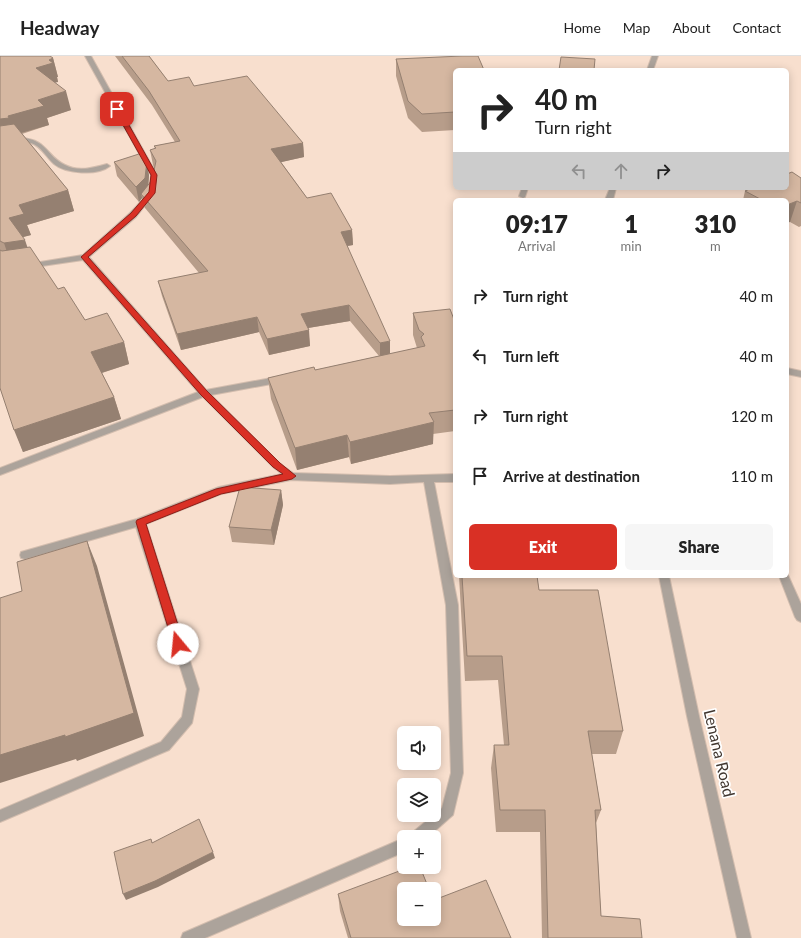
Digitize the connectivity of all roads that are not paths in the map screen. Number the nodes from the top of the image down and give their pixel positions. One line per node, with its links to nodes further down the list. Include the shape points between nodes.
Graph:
1 (88, 56): 6 (street, via 154,175 152,193 133,214)
2 (655, 56): 3 (street)
3 (651, 68)
4 (0, 143): 5 (street, via 32,141 64,168 88,170)
5 (107, 166)
6 (84, 257): 7 (street); 11 (street)
7 (17, 268)
8 (789, 371): 9 (street)
9 (801, 374)
10 (288, 378): 11 (street)
11 (204, 393): 12 (street); 13 (street, via 276,465)
12 (0, 472)
13 (292, 476): 15 (street); 16 (street, via 219,491)
14 (453, 478): 15 (street)
15 (428, 479): 22 (street, via 452,605 457,773 448,811)
16 (140, 522): 17 (street); 21 (street, via 193,689 188,720 165,746)
17 (25, 555)
18 (664, 578): 25 (street, Lenana Road)
19 (785, 578): 20 (street)
20 (801, 617)
21 (0, 816)
22 (426, 830)
23 (397, 848): 24 (street)
24 (188, 938)
25 (744, 938)

